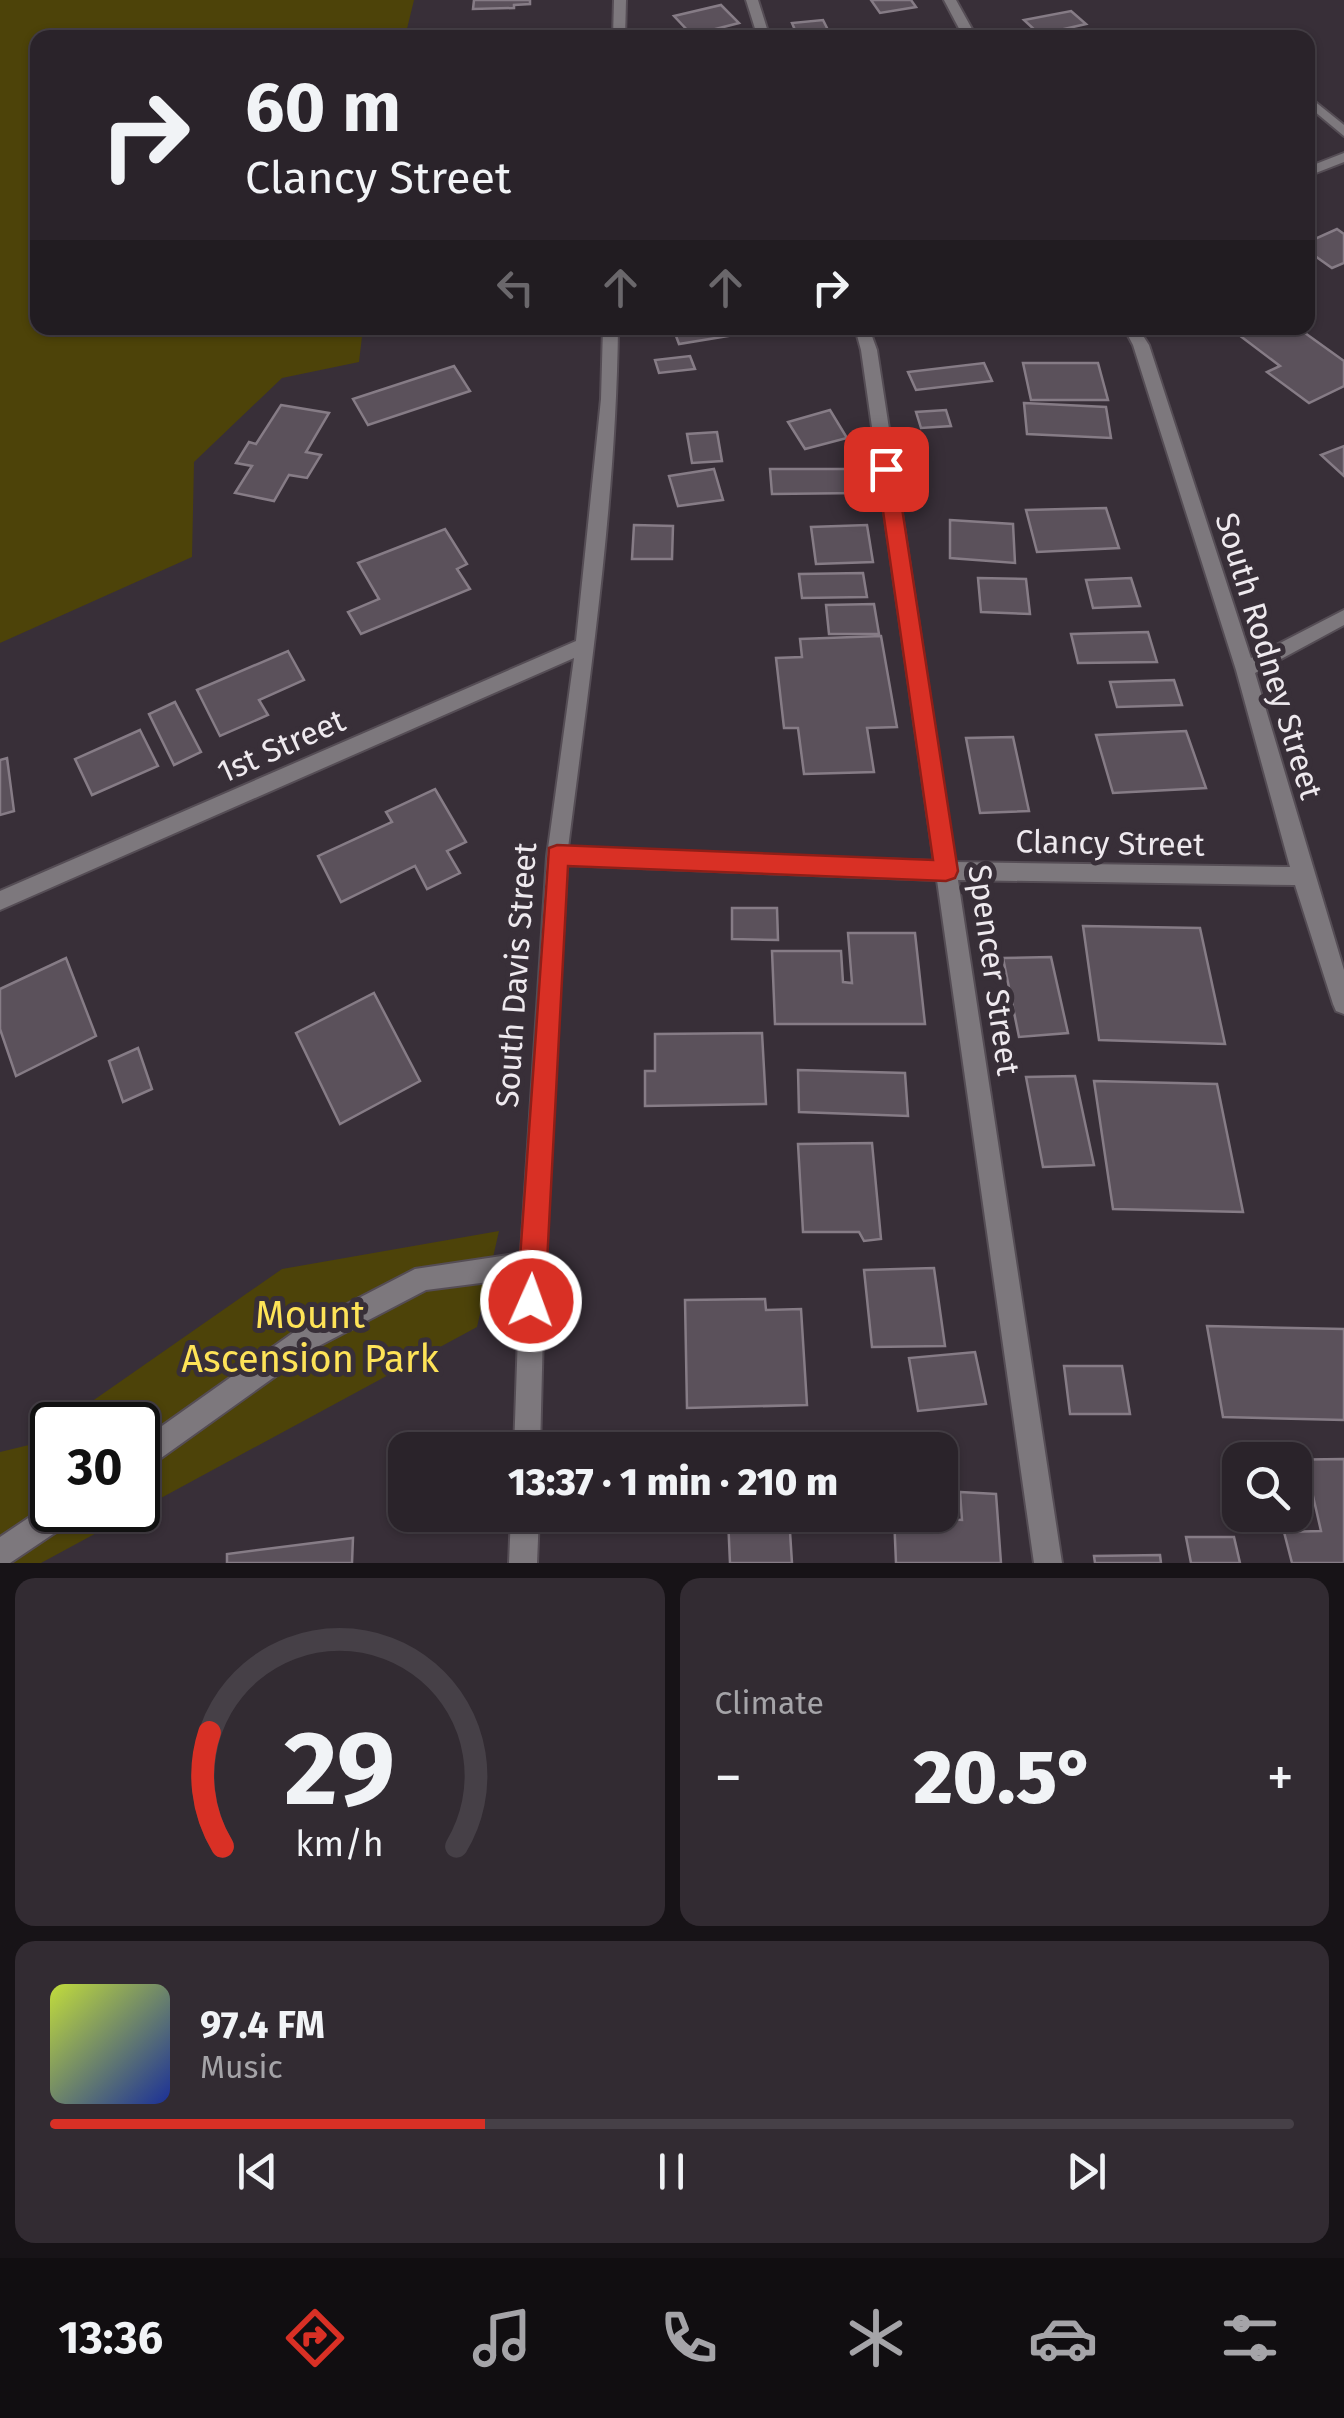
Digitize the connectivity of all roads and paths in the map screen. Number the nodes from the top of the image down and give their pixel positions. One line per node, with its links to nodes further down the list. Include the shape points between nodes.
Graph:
1 (620, 0): 4 (street)
2 (752, 0): 5 (street)
3 (950, 0): 6 (street)
4 (618, 30)
5 (761, 30)
6 (966, 30)
7 (1315, 106): 8 (street)
8 (1344, 132)
9 (1344, 157): 10 (street)
10 (1315, 169)
11 (610, 335): 15 (street, South Davis Street)
12 (864, 335): 18 (street, Spencer Street)
13 (1135, 335): 16 (street, South Rodney Street)
14 (1344, 617): 16 (street)
15 (585, 645): 17 (street, South Davis Street); 20 (street, 1st Street)
16 (1245, 670): 19 (street, South Rodney Street)
17 (557, 856): 18 (street, Clancy Street); 22 (street, South Davis Street)
18 (946, 871): 19 (street, Clancy Street); 29 (street, Spencer Street)
19 (1303, 876): 21 (street, South Rodney Street)
20 (0, 901)
21 (1344, 1004)
22 (532, 1264): 23 (street, South Davis Street); 24 (street, via 424,1278 306,1340)
23 (527, 1432)
24 (160, 1443)
25 (32, 1532): 27 (street)
26 (524, 1532): 28 (street)
27 (0, 1554)
28 (523, 1563)
29 (1048, 1563)

